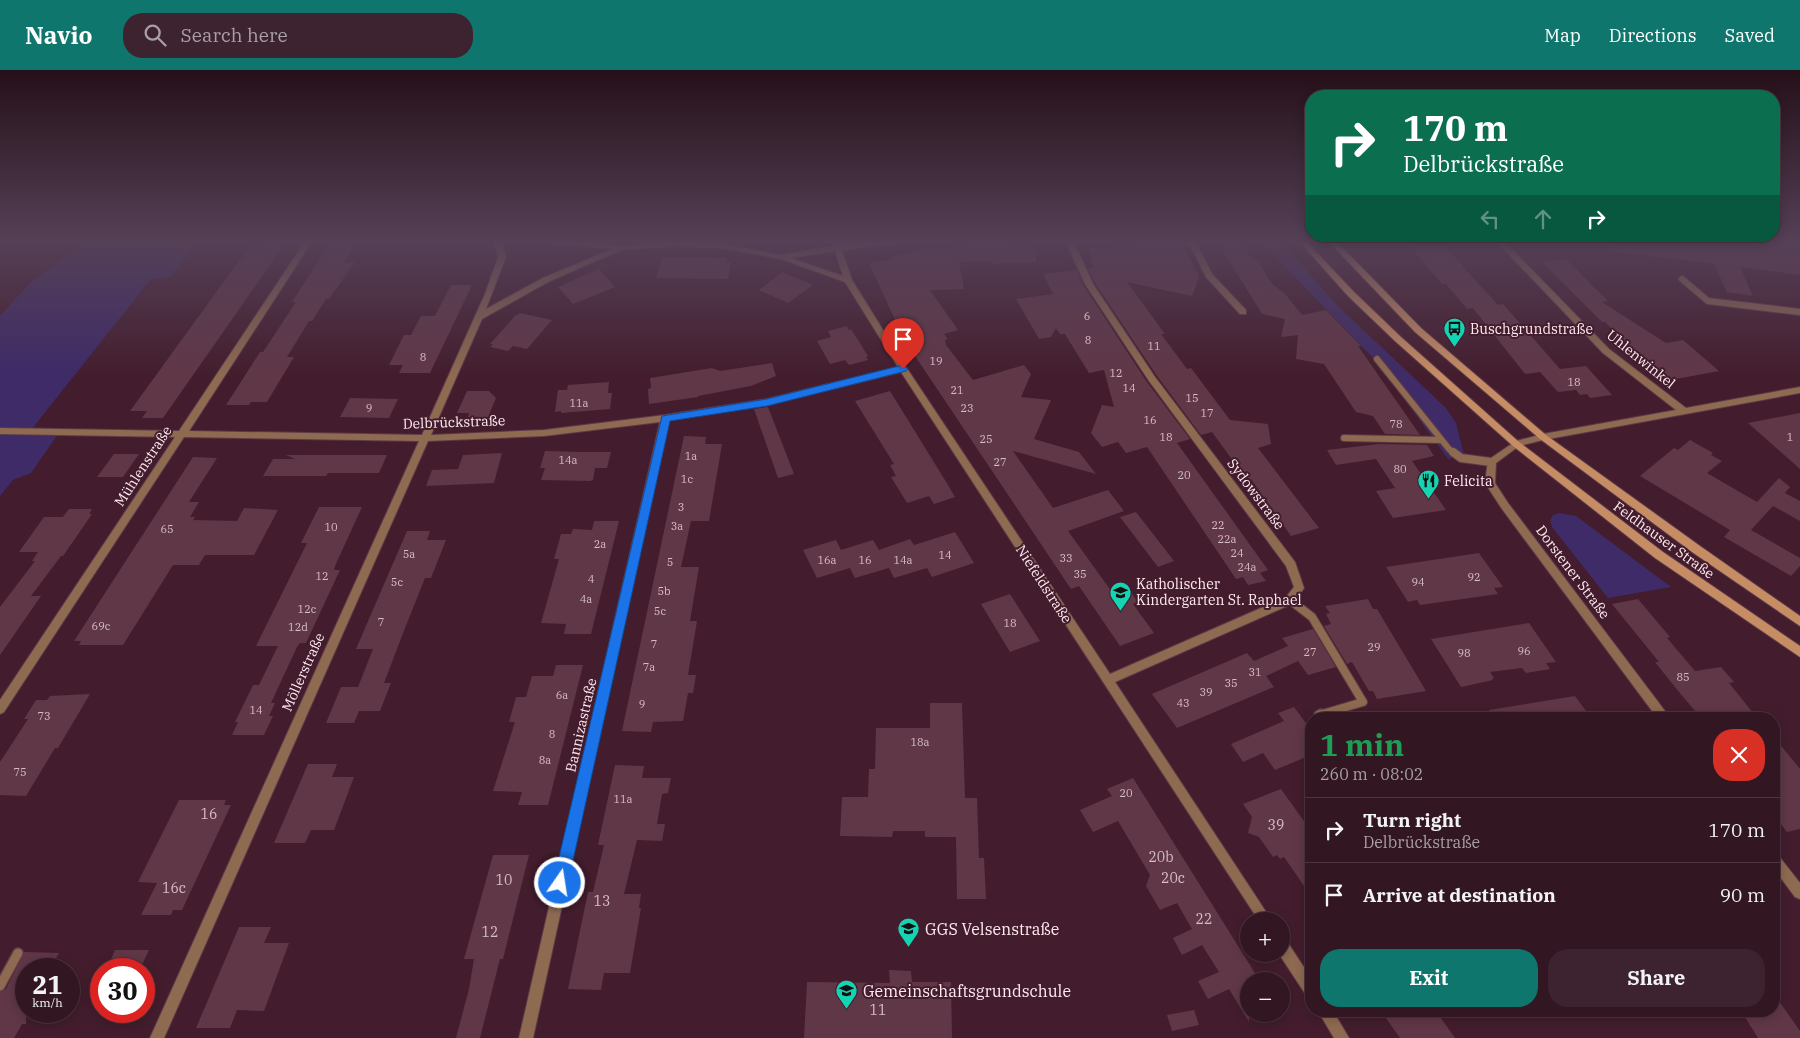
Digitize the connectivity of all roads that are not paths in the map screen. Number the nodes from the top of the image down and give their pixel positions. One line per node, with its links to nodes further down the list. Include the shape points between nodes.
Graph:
1 (280, 285): 20 (street, Mühlenstraße)
2 (491, 285): 13 (street, Möllerstraße)
3 (533, 285): 13 (street)
4 (851, 285): 15 (street, Niefeldstraße)
5 (1089, 285): 27 (street, Sydowstraße, via 1152,378 1291,564 1299,588)
6 (1218, 285): 11 (street)
7 (1343, 285): 25 (main road)
8 (1374, 285): 21 (main road, via 1418,330)
9 (1542, 285): 17 (street, Uhlenwinkel, via 1606,351)
10 (1689, 285): 12 (lane, via 1708,301)
11 (1243, 312)
12 (1800, 312)
13 (478, 318): 22 (street, Möllerstraße)
14 (1377, 359): 24 (lane)
15 (903, 369): 18 (street, Delbrückstraße, via 767,402); 30 (street, Niefeldstraße)
16 (1800, 390): 17 (street)
17 (1684, 410): 21 (street)
18 (665, 418): 22 (street, Delbrückstraße, via 544,433); 43 (street, Bannizastraße)
19 (0, 432): 20 (street, Delbrückstraße)
20 (181, 434): 22 (street, Delbrückstraße); 31 (street, Mühlenstraße)
21 (1544, 437): 25 (street); 28 (main road, Feldhauser Straße)
22 (424, 438): 42 (street, Möllerstraße)
23 (1344, 438): 24 (lane)
24 (1441, 440): 26 (lane, via 1461,458)
25 (1516, 444): 26 (street); 29 (main road, Feldhauser Straße, via 1659,555)
26 (1491, 462): 33 (street, Dorstener Straße, via 1490,483)
27 (1290, 600): 30 (street); 32 (lane, via 1312,617 1363,702)
28 (1800, 622)
29 (1800, 652)
30 (1107, 680): 36 (street, Niefeldstraße)
31 (0, 709)
32 (1329, 712)
33 (1660, 712)
34 (1780, 867): 35 (street)
35 (1800, 893)
36 (1260, 912)
37 (18, 953): 40 (lane)
38 (1290, 958): 39 (street)
39 (1305, 981)
40 (0, 986)
41 (1329, 1017): 44 (street)
42 (157, 1038)
43 (526, 1038)
44 (1342, 1038)

